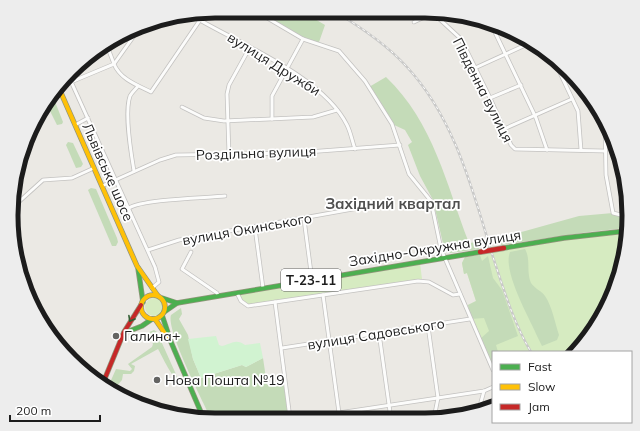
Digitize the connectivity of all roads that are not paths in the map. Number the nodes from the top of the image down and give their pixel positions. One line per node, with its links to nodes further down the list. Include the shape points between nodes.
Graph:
1 (267, 18): 8 (street)
2 (423, 18): 5 (street)
3 (437, 18): 14 (street, Південна вулиця, via 461,39)
4 (198, 19): 10 (street, вулиця Дружби); 19 (street, via 151,92)
5 (414, 22)
6 (494, 31): 12 (street)
7 (134, 35): 13 (street)
8 (303, 39): 15 (street); 32 (street, via 335,49 345,57 369,87 392,124)
9 (525, 45): 12 (street)
10 (250, 47): 15 (street, вулиця Дружби); 28 (street, via 229,85)
11 (109, 49): 13 (street)
12 (506, 54): 14 (street); 18 (street)
13 (114, 64): 17 (street); 19 (street, via 119,74)
14 (475, 68): 21 (street, Південна вулиця)
15 (287, 69): 24 (street, вулиця Дружби, via 321,92); 27 (street, via 272,96)
16 (559, 71): 22 (street)
17 (71, 82): 26 (street)
18 (521, 85): 21 (street); 25 (street)
19 (138, 86): 39 (street, via 132,92 129,102 129,135)
20 (61, 93): 29 (main road, Львівське шосе)
21 (490, 98): 30 (street, Південна вулиця)
22 (572, 99): 25 (street); 35 (street, via 579,118)
23 (182, 107): 28 (street, via 204,118)
24 (336, 110): 27 (street, via 313,117); 33 (street, вулиця Дружби, via 347,125)
25 (535, 116): 30 (street); 34 (street)
26 (88, 118): 29 (street); 40 (street)
27 (272, 119): 28 (street)
28 (227, 121): 37 (street)
29 (75, 125): 38 (main road, Львівське шосе)
30 (504, 129): 34 (street, Південна вулиця, via 515,150)
31 (605, 134): 36 (street)
32 (400, 145): 33 (street, Роздільна вулиця); 52 (street, via 409,174 431,201)
33 (355, 148): 37 (street, Роздільна вулиця)
34 (547, 150): 35 (street)
35 (581, 150): 36 (street)
36 (604, 151): 46 (street, via 613,213)
37 (229, 154): 39 (street, Роздільна вулиця, via 176,156)
38 (94, 168): 41 (main road, Львівське шосе); 43 (street, via 72,178 43,180)
39 (134, 171): 40 (street, Роздільна вулиця)
40 (116, 180): 41 (street, Роздільна вулиця); 45 (street)
41 (102, 186): 53 (main road, Львівське шосе)
42 (225, 196): 45 (street, via 151,202)
43 (18, 203)
44 (370, 206): 47 (street, вулиця Окинського)
45 (129, 208): 50 (street)
46 (622, 215)
47 (304, 219): 48 (street, вулиця Окинського); 54 (street)
48 (255, 228): 50 (street, вулиця Окинського, via 179,240); 56 (street)
49 (621, 232): 52 (main road, Західно-Окружна вулиця / Т-23-11, bridge)
50 (148, 250): 55 (street, via 159,278 159,282)
51 (191, 252): 59 (street, via 182,269 218,292)
52 (445, 257): 54 (main road, Західно-Окружна вулиця / Т-23-11); 58 (street)
53 (137, 266): 55 (main road, Львівське шосе); 64 (main road, Львівське шосе)
54 (312, 280): 56 (main road, Західно-Окружна вулиця / Т-23-11)
55 (152, 288): 61 (main road, Львівське шосе)
56 (263, 288): 57 (main road, Західно-Окружна вулиця / Т-23-11)
57 (237, 293): 59 (main road, Західно-Окружна вулиця / Т-23-11); 62 (street, via 241,301 248,306)
58 (460, 294): 60 (street, via 453,296 422,281); 67 (street)
59 (218, 296): 63 (main road, Західно-Окружна вулиця / Т-23-11)
60 (323, 296): 62 (street); 71 (street)
61 (160, 297): 63 (main road, Західно-Окружна вулиця / Т-23-11); 64 (main road, via 151,295); 65 (main road, via 165,304)
62 (275, 302): 73 (street)
63 (177, 303): 65 (main road, Західно-Окружна вулиця / Т-23-11)
64 (142, 304): 66 (main road, via 145,316); 70 (main road, one-way to 70, via 134,313)
65 (163, 313): 66 (main road, Т-23-11); 72 (main road)
66 (153, 319): 70 (main road, Т-23-11); 72 (main road)
67 (470, 319): 68 (street, вулиця Садовського); 74 (street)
68 (428, 326): 69 (street, вулиця Садовського); 78 (street)
69 (379, 333): 71 (street, вулиця Садовського); 79 (street)
70 (124, 334): 75 (main road)
71 (330, 341): 73 (street, вулиця Садовського); 83 (street)
72 (171, 342): 81 (main road)
73 (282, 348): 82 (street)
74 (492, 368)
75 (104, 379)
76 (492, 387): 77 (street)
77 (484, 391): 78 (street); 80 (street)
78 (438, 398): 79 (street); 85 (street)
79 (389, 405): 83 (street); 84 (street)
80 (480, 405)
81 (202, 413)
82 (289, 413)
83 (339, 413)
84 (390, 413)
85 (435, 413)

